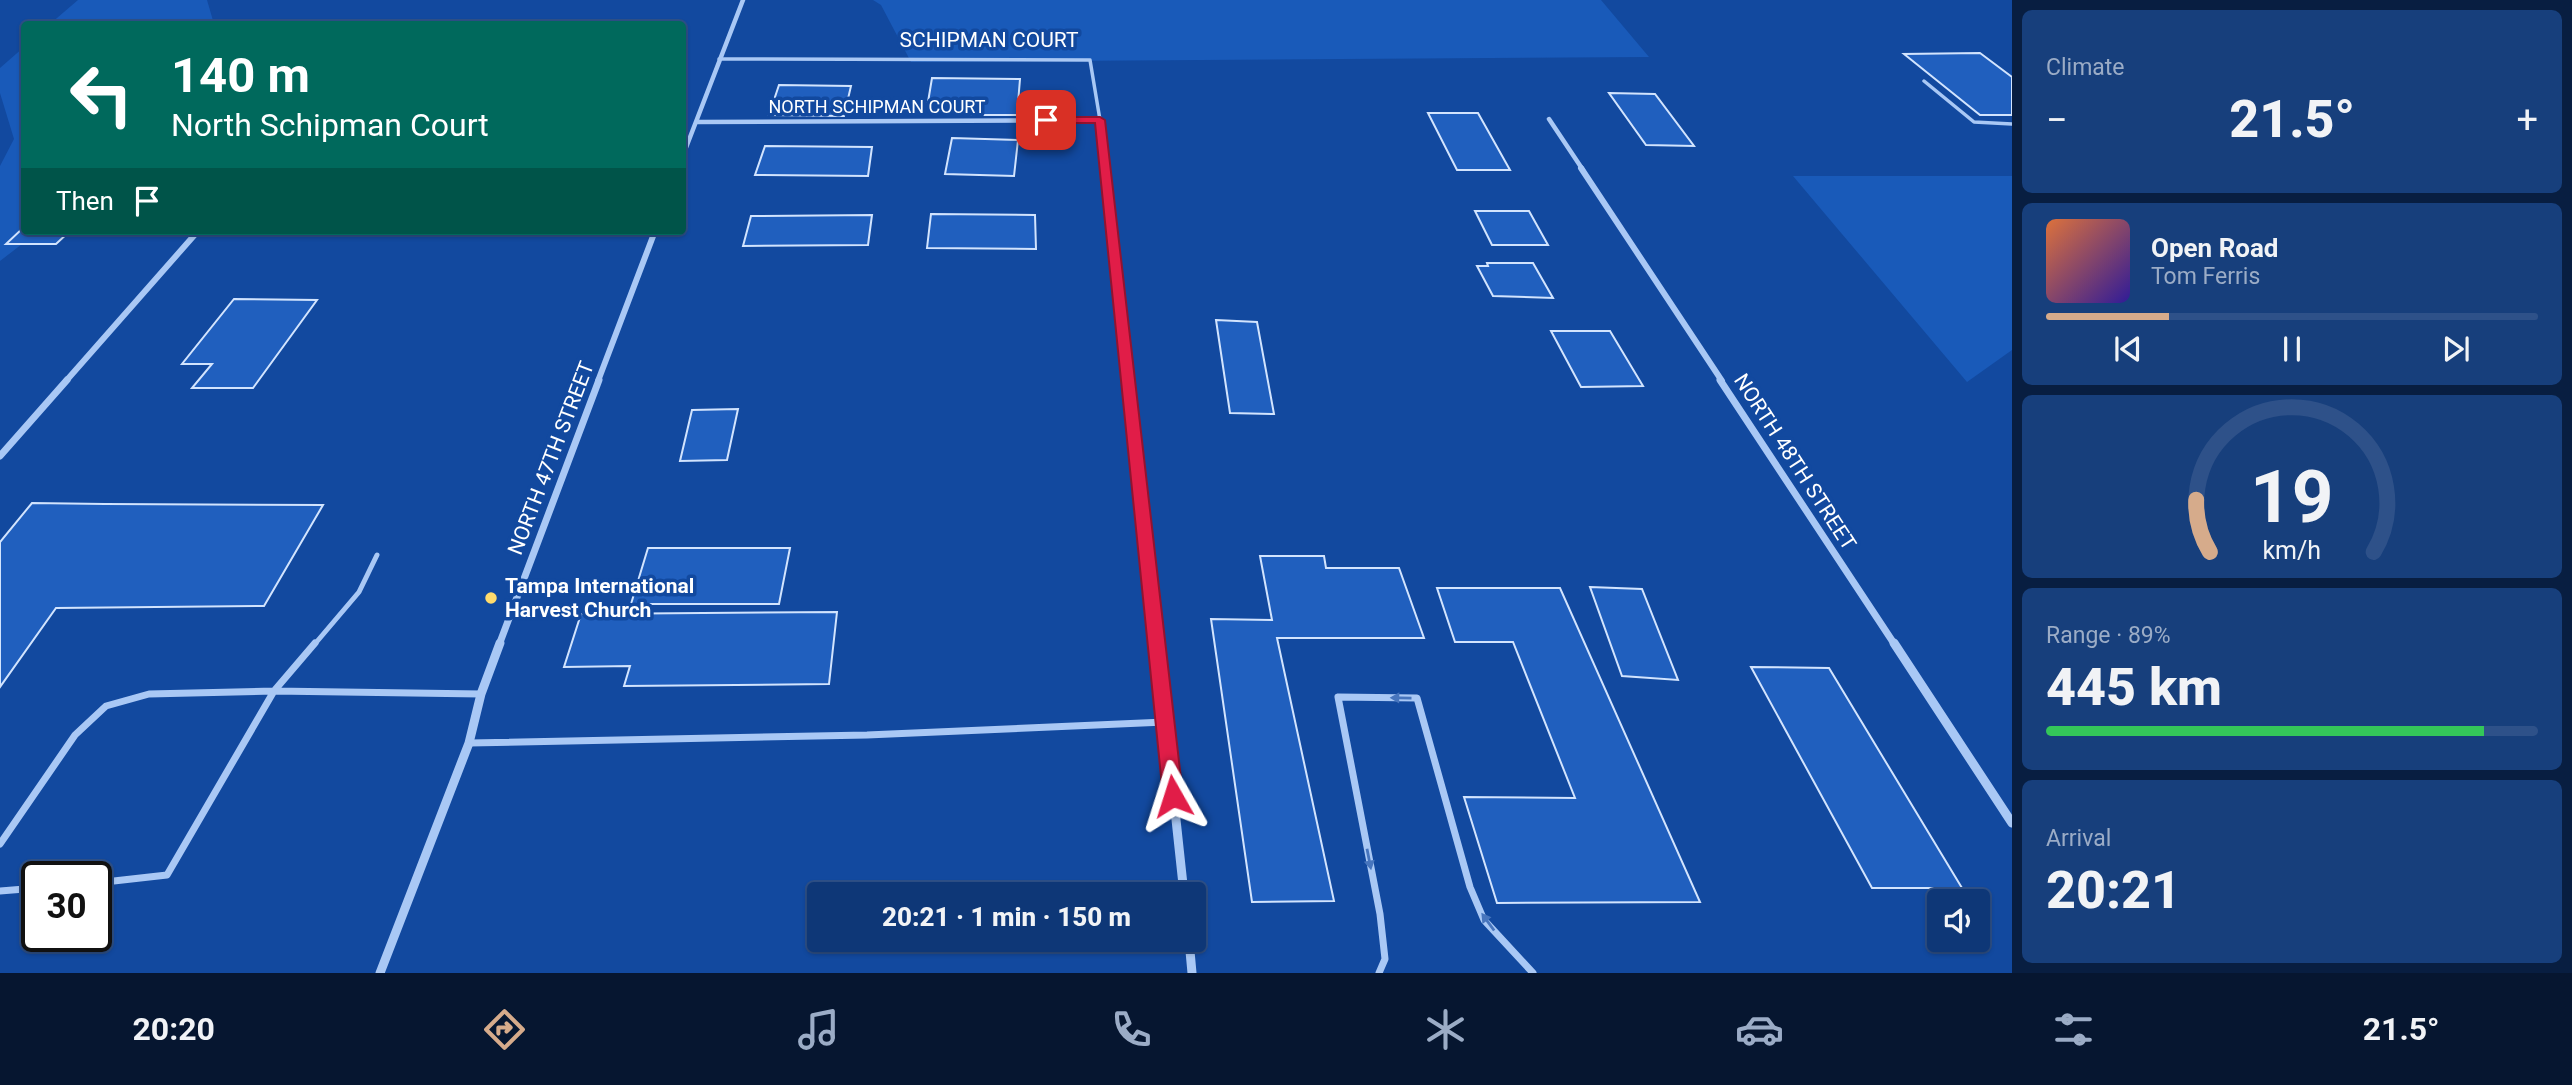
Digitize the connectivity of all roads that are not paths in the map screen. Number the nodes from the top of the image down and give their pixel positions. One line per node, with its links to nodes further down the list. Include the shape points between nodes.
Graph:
1 (743, 0): 2 (street)
2 (719, 59): 5 (lane, SCHIPMAN COURT, via 1090,60); 6 (street)
3 (1924, 81): 7 (lane, via 1975,122)
4 (1549, 119): 17 (street, NORTH 48TH STREET)
5 (1100, 120): 6 (street, NORTH SCHIPMAN COURT); 15 (street, SCHIPMAN COURT)
6 (696, 122): 8 (street)
7 (2012, 124)
8 (686, 148)
9 (194, 235): 11 (street)
10 (653, 235): 14 (street, NORTH 47TH STREET)
11 (0, 456)
12 (377, 555): 13 (lane, via 359,592)
13 (274, 691): 14 (lane); 18 (lane, via 149,694 106,706 75,734); 19 (lane, via 167,875)
14 (481, 694): 16 (street, NORTH 47TH STREET)
15 (1165, 722): 16 (lane); 20 (street, SCHIPMAN COURT)
16 (469, 743): 24 (street, NORTH 47TH STREET)
17 (2012, 823)
18 (0, 844)
19 (112, 881)
20 (1183, 882)
21 (21, 889): 22 (lane)
22 (0, 891)
23 (1190, 952): 25 (street)
24 (380, 973)
25 (1192, 973)
26 (1379, 973): 27 (lane, one-way to 26, via 1484,920 1470,887 1417,698 1338,697 1380,914 1385,959)
27 (1533, 973)

